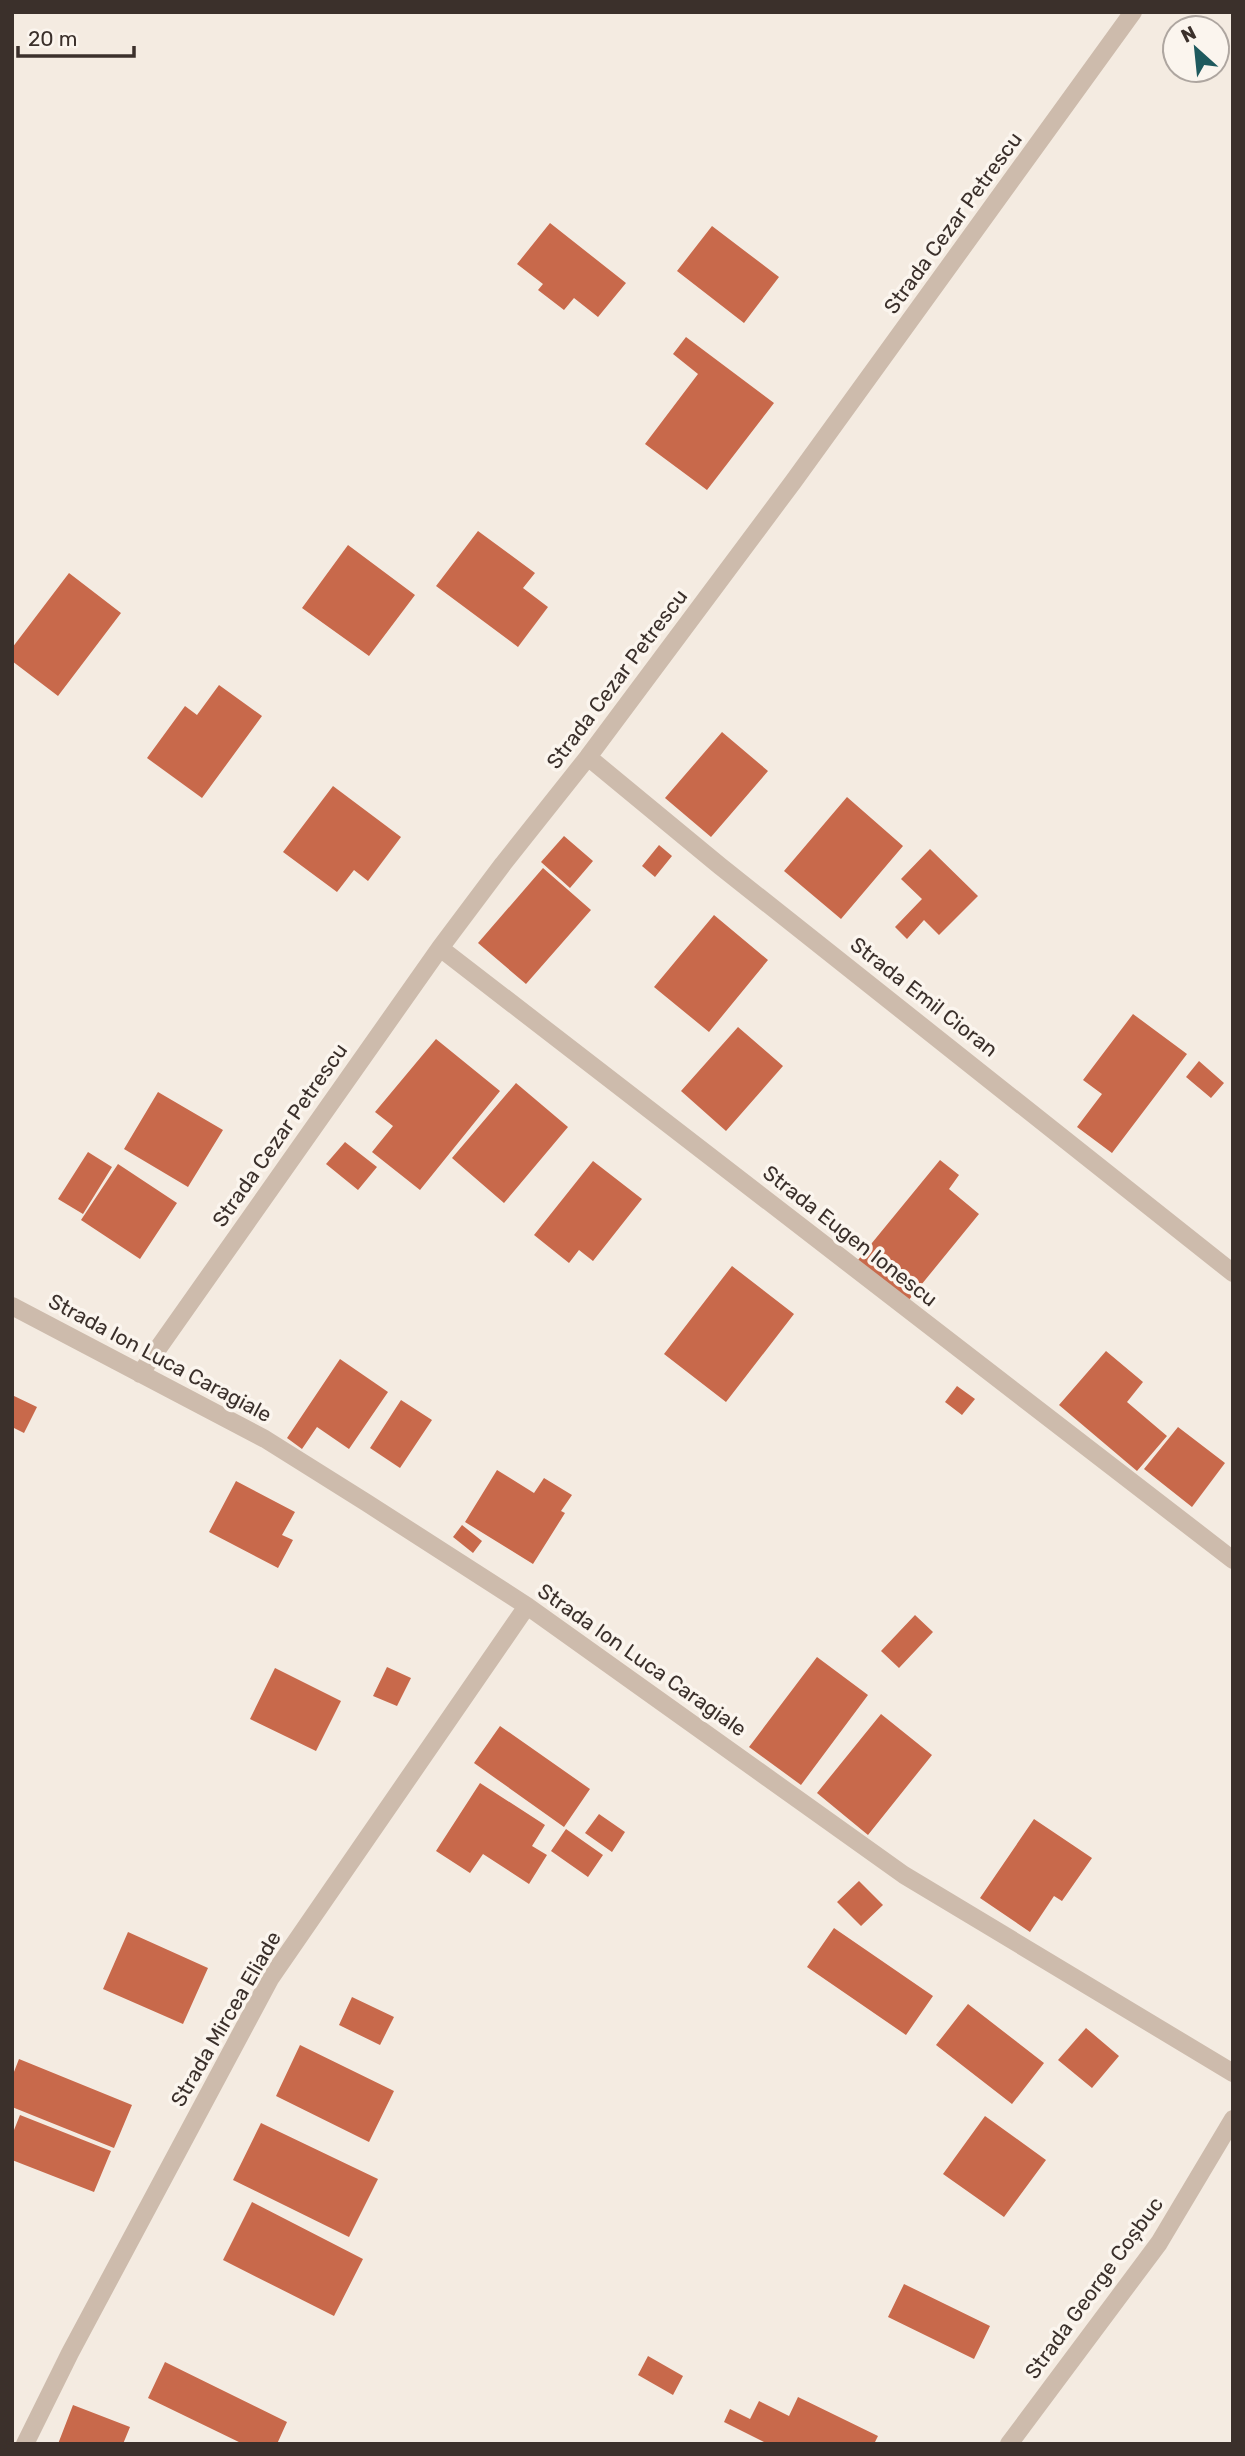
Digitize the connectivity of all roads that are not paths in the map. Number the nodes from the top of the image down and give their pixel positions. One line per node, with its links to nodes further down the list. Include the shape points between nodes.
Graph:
1 (1133, 12): 2 (street, Strada Cezar Petrescu, via 810,460)
2 (588, 757): 3 (street, Strada Cezar Petrescu); 4 (street, Strada Emil Cioran)
3 (440, 948): 6 (street, Strada Cezar Petrescu); 7 (street, Strada Eugen Ionescu)
4 (1233, 1273)
5 (12, 1306): 6 (street, Strada Ion Luca Caragiale)
6 (140, 1374): 8 (street, Strada Ion Luca Caragiale, via 265,1439)
7 (1233, 1560)
8 (527, 1606): 9 (street, Strada Ion Luca Caragiale, via 904,1875); 11 (street, Strada Mircea Eliade, via 270,1979)
9 (1233, 2073)
10 (1233, 2119): 12 (street, Strada George Coșbuc, via 1159,2243)
11 (25, 2444)
12 (1009, 2444)

